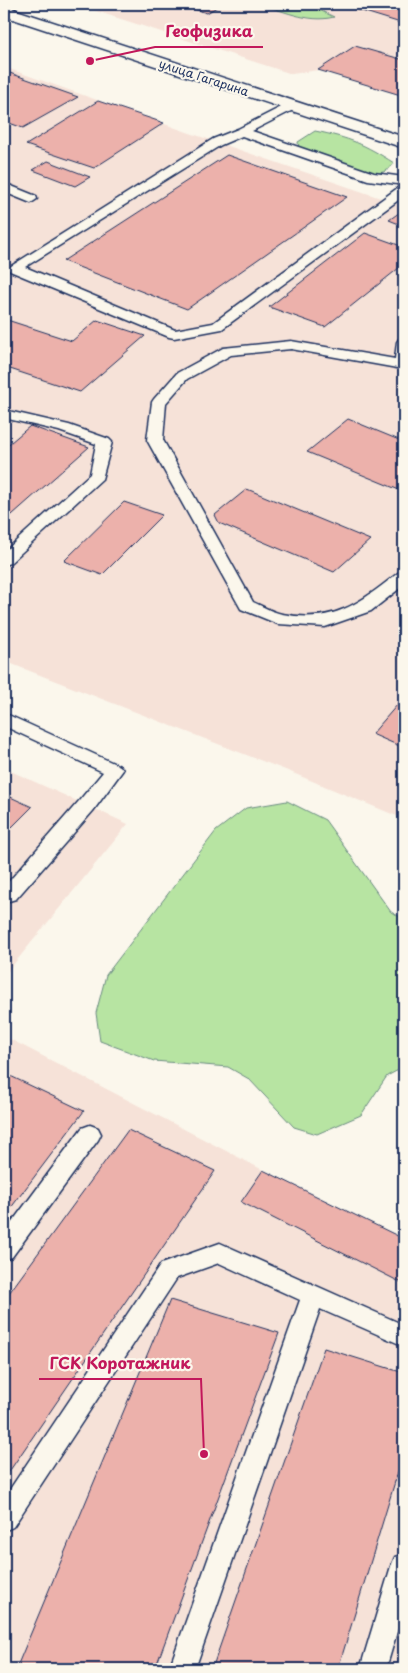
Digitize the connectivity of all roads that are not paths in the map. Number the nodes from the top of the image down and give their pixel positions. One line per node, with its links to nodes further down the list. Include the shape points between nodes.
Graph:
1 (15, 4): 2 (lane)
2 (4, 10): 3 (main road, улица Гагарина)
3 (291, 106): 4 (lane); 5 (main road, улица Гагарина)
4 (242, 132): 6 (lane, via 372,177); 8 (lane, via 217,142 15,268 174,334 217,326)
5 (404, 143)
6 (404, 181)
7 (4, 187): 9 (lane)
8 (404, 190)
9 (31, 198)
10 (404, 342): 11 (lane)
11 (403, 367): 14 (lane, via 292,345 228,350 182,376 159,402 155,440 247,604 278,619 325,622 365,607)
12 (4, 414): 13 (lane, via 64,428 104,442 97,476)
13 (4, 560)
14 (404, 577)
15 (4, 719): 16 (lane, via 114,770)
16 (9, 894)
17 (90, 1134): 18 (lane)
18 (4, 1250)
19 (313, 1295): 20 (lane); 21 (lane, via 220,1253 169,1270); 23 (lane)
20 (404, 1336)
21 (4, 1519)
22 (404, 1566): 24 (lane)
23 (182, 1669)
24 (373, 1669)

